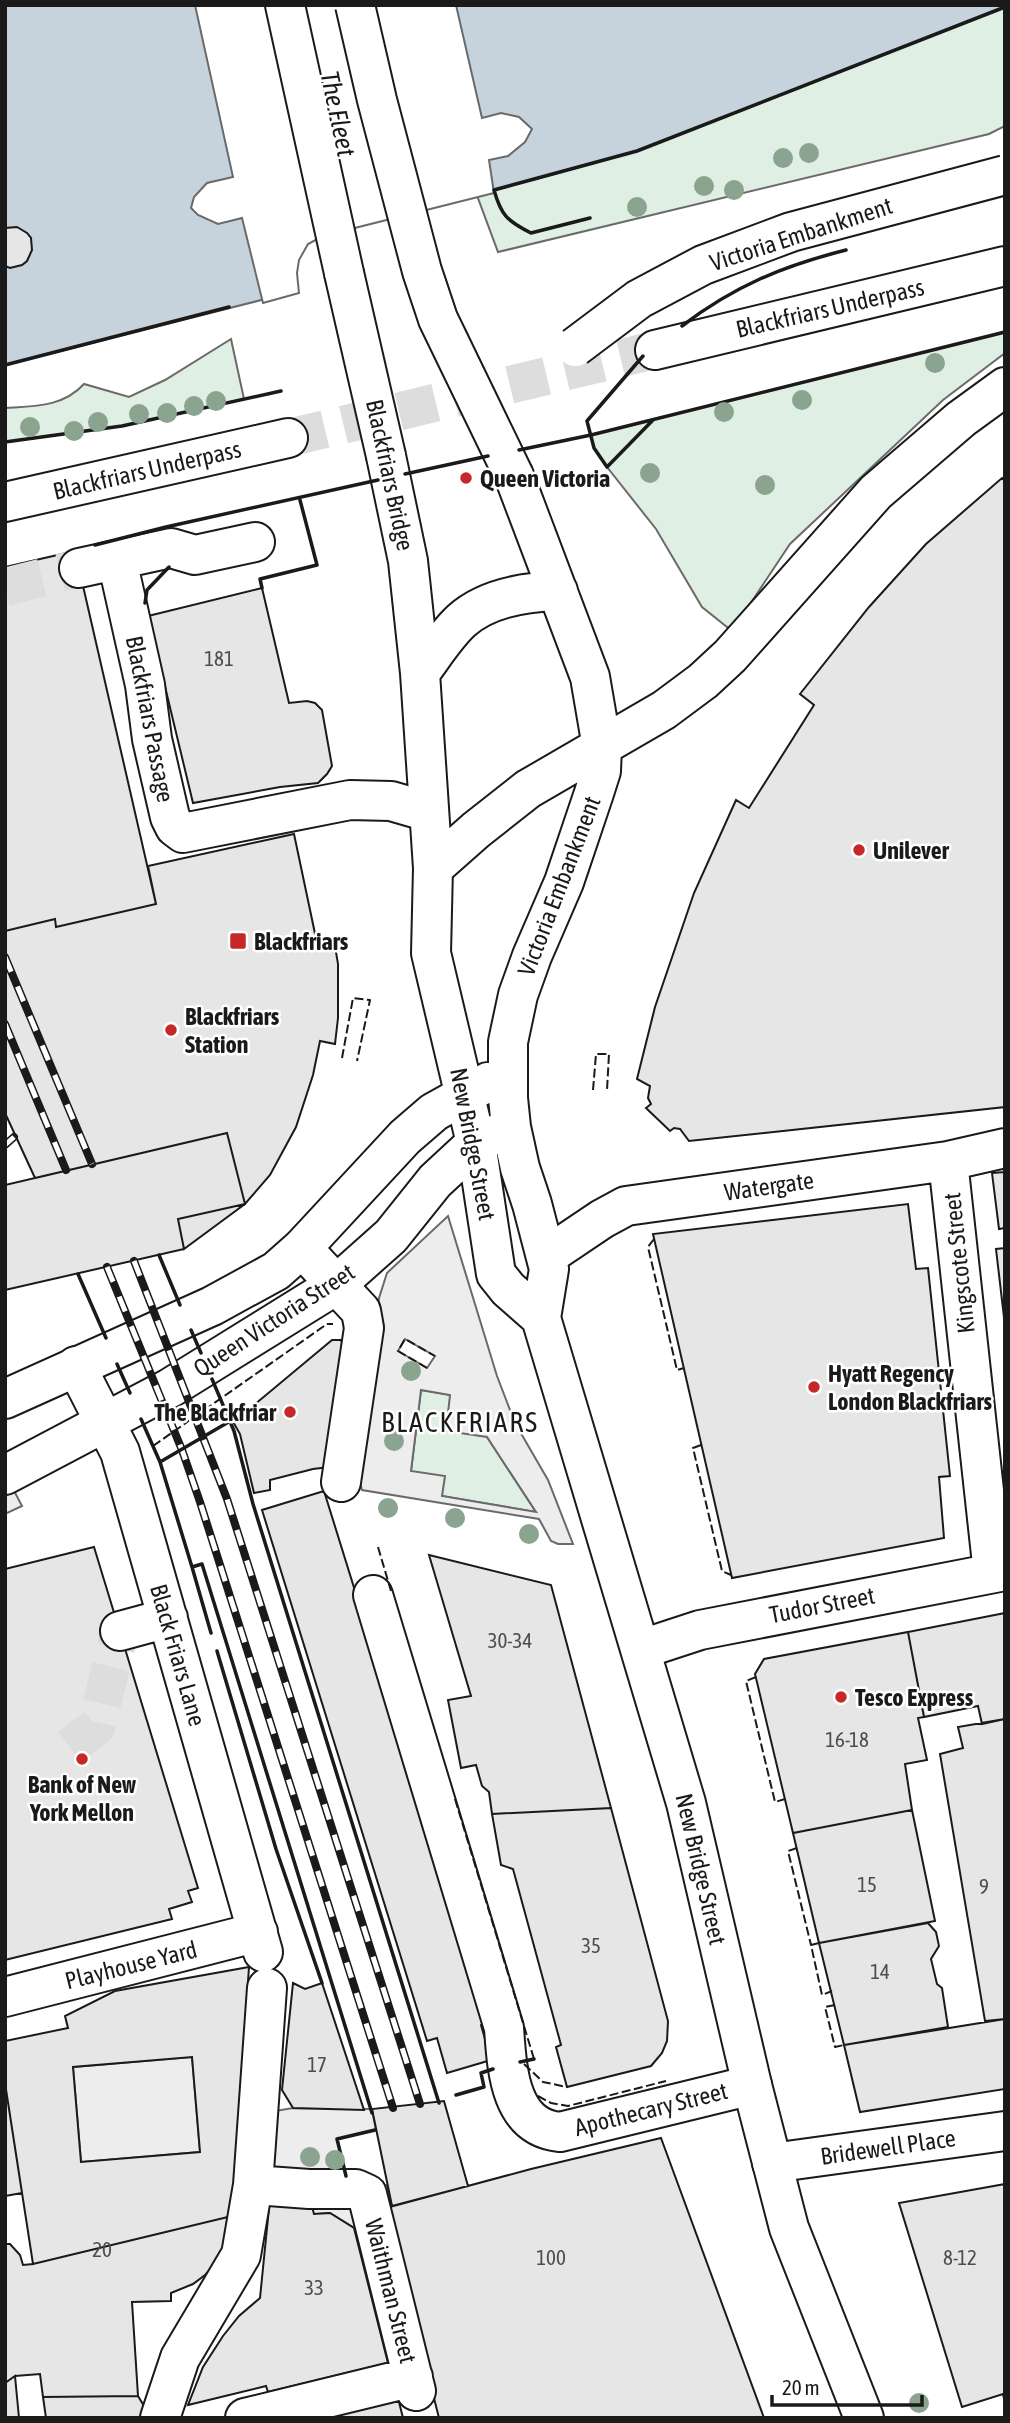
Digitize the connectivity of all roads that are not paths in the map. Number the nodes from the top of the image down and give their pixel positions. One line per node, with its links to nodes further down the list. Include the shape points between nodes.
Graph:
1 (285, 5): 14 (main road, Blackfriars Bridge, bridge, via 398,511)
2 (355, 5): 13 (main road, bridge, via 434,307 513,476)
3 (1005, 175): 5 (main road, Victoria Embankment, bridge, via 791,232 703,265 639,299)
4 (1005, 266): 6 (main road, Blackfriars Underpass)
5 (575, 347)
6 (654, 350)
7 (1005, 387): 15 (main road, via 876,492 703,681)
8 (288, 438): 9 (main road, Blackfriars Underpass)
9 (5, 502)
10 (255, 542): 11 (main road, via 195,555 171,548)
11 (117, 560): 12 (main road); 16 (main road, Blackfriars Passage, via 152,739 175,827 183,833 350,800 391,801)
12 (79, 568)
13 (558, 591): 14 (main road, via 522,593 479,609 461,621); 15 (main road, via 590,677)
14 (420, 673): 16 (main road, Blackfriars Bridge)
15 (602, 747): 17 (main road, via 527,789); 19 (main road, Victoria Embankment, via 594,793)
16 (429, 812): 17 (main road, Blackfriars Bridge)
17 (433, 868): 18 (main road, Blackfriars Bridge)
18 (431, 953): 21 (main road, New Bridge Street)
19 (510, 1025): 20 (main road, New Bridge Street)
20 (508, 1072): 21 (main road, Queen Victoria Street); 22 (main road, New Bridge Street)
21 (465, 1093): 23 (main road, New Bridge Street); 26 (main road, Queen Victoria Street, via 405,1137)
22 (511, 1127): 23 (main road, Queen Victoria Street); 27 (main road, New Bridge Street)
23 (476, 1143): 28 (main road, Queen Victoria Street, via 435,1181 391,1236); 29 (main road, New Bridge Street, via 496,1273)
24 (1005, 1148): 25 (main road, Watergate)
25 (948, 1161): 27 (main road, Watergate, via 625,1206); 35 (main road, Kingscote Street)
26 (302, 1248): 28 (main road); 30 (main road, Queen Victoria Street, via 276,1270 212,1306)
27 (547, 1256): 29 (main road, New Bridge Street)
28 (336, 1285): 32 (main road, Queen Victoria Street, via 170,1388); 34 (main road, via 361,1311 365,1328)
29 (541, 1318): 39 (main road, New Bridge Street)
30 (75, 1366): 31 (main road, Queen Victoria Street); 32 (main road, Black Friars Lane)
31 (5, 1399)
32 (105, 1421): 33 (main road, Queen Victoria Street); 37 (main road, Black Friars Lane, via 120,1452)
33 (5, 1475)
34 (341, 1482)
35 (999, 1572): 39 (main road, Tudor Street, via 792,1610 700,1630)
36 (373, 1595): 42 (main road, Apothecary Street, via 504,2028 507,2065 518,2105 531,2123 561,2132)
37 (168, 1618): 38 (main road); 40 (main road, Black Friars Lane)
38 (120, 1631)
39 (642, 1649): 42 (main road, New Bridge Street, via 686,1803)
40 (262, 1957): 41 (main road, Playhouse Yard); 45 (main road, Black Friars Lane)
41 (5, 1997)
42 (752, 2085): 44 (main road, New Bridge Street)
43 (1005, 2131): 44 (main road, Bridewell Place)
44 (772, 2164): 48 (main road, New Bridge Street, via 789,2228)
45 (253, 2185): 46 (main road, Black Friars Lane, via 241,2255 180,2358); 47 (main road, Waithman Street, via 356,2189 367,2194 414,2384)
46 (160, 2418)
47 (245, 2418)
48 (864, 2418)

